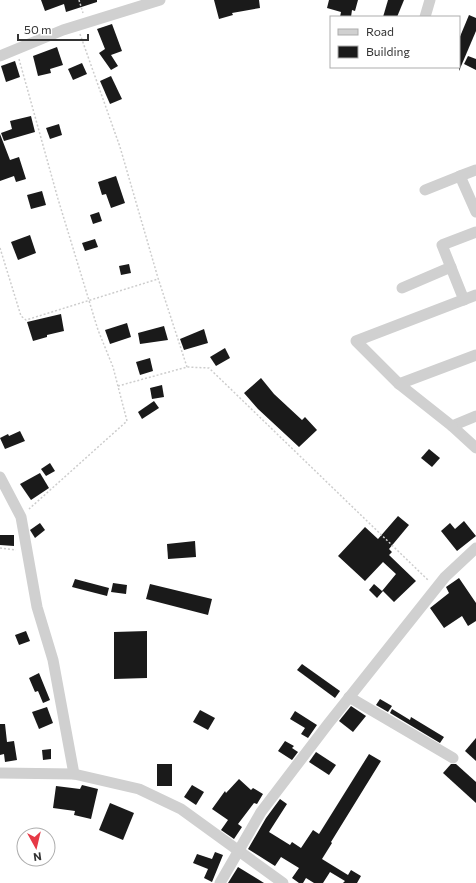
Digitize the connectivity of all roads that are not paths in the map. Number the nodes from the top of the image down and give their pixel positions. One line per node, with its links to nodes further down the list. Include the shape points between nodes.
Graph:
1 (160, 0): 4 (street, via 82,24)
2 (430, 0): 3 (street)
3 (425, 16)
4 (0, 56)
5 (476, 170): 6 (street)
6 (460, 176): 7 (street); 8 (street)
7 (425, 190)
8 (476, 212)
9 (476, 232): 10 (street, via 442,245)
10 (451, 267): 11 (street); 13 (street)
11 (402, 288)
12 (476, 295): 13 (street)
13 (464, 300): 15 (street, via 356,341)
14 (476, 355): 15 (street)
15 (399, 384): 17 (street)
16 (476, 416): 17 (street)
17 (452, 426): 18 (street)
18 (476, 448)
19 (0, 477): 24 (street, via 21,518 37,607 53,660)
20 (476, 548): 21 (street, via 445,577)
21 (349, 697): 22 (street); 25 (street, via 261,812)
22 (454, 758)
23 (0, 773): 24 (street)
24 (74, 774): 25 (street, via 139,788 181,809)
25 (238, 850): 26 (street); 27 (street)
26 (220, 883)
27 (283, 883)

